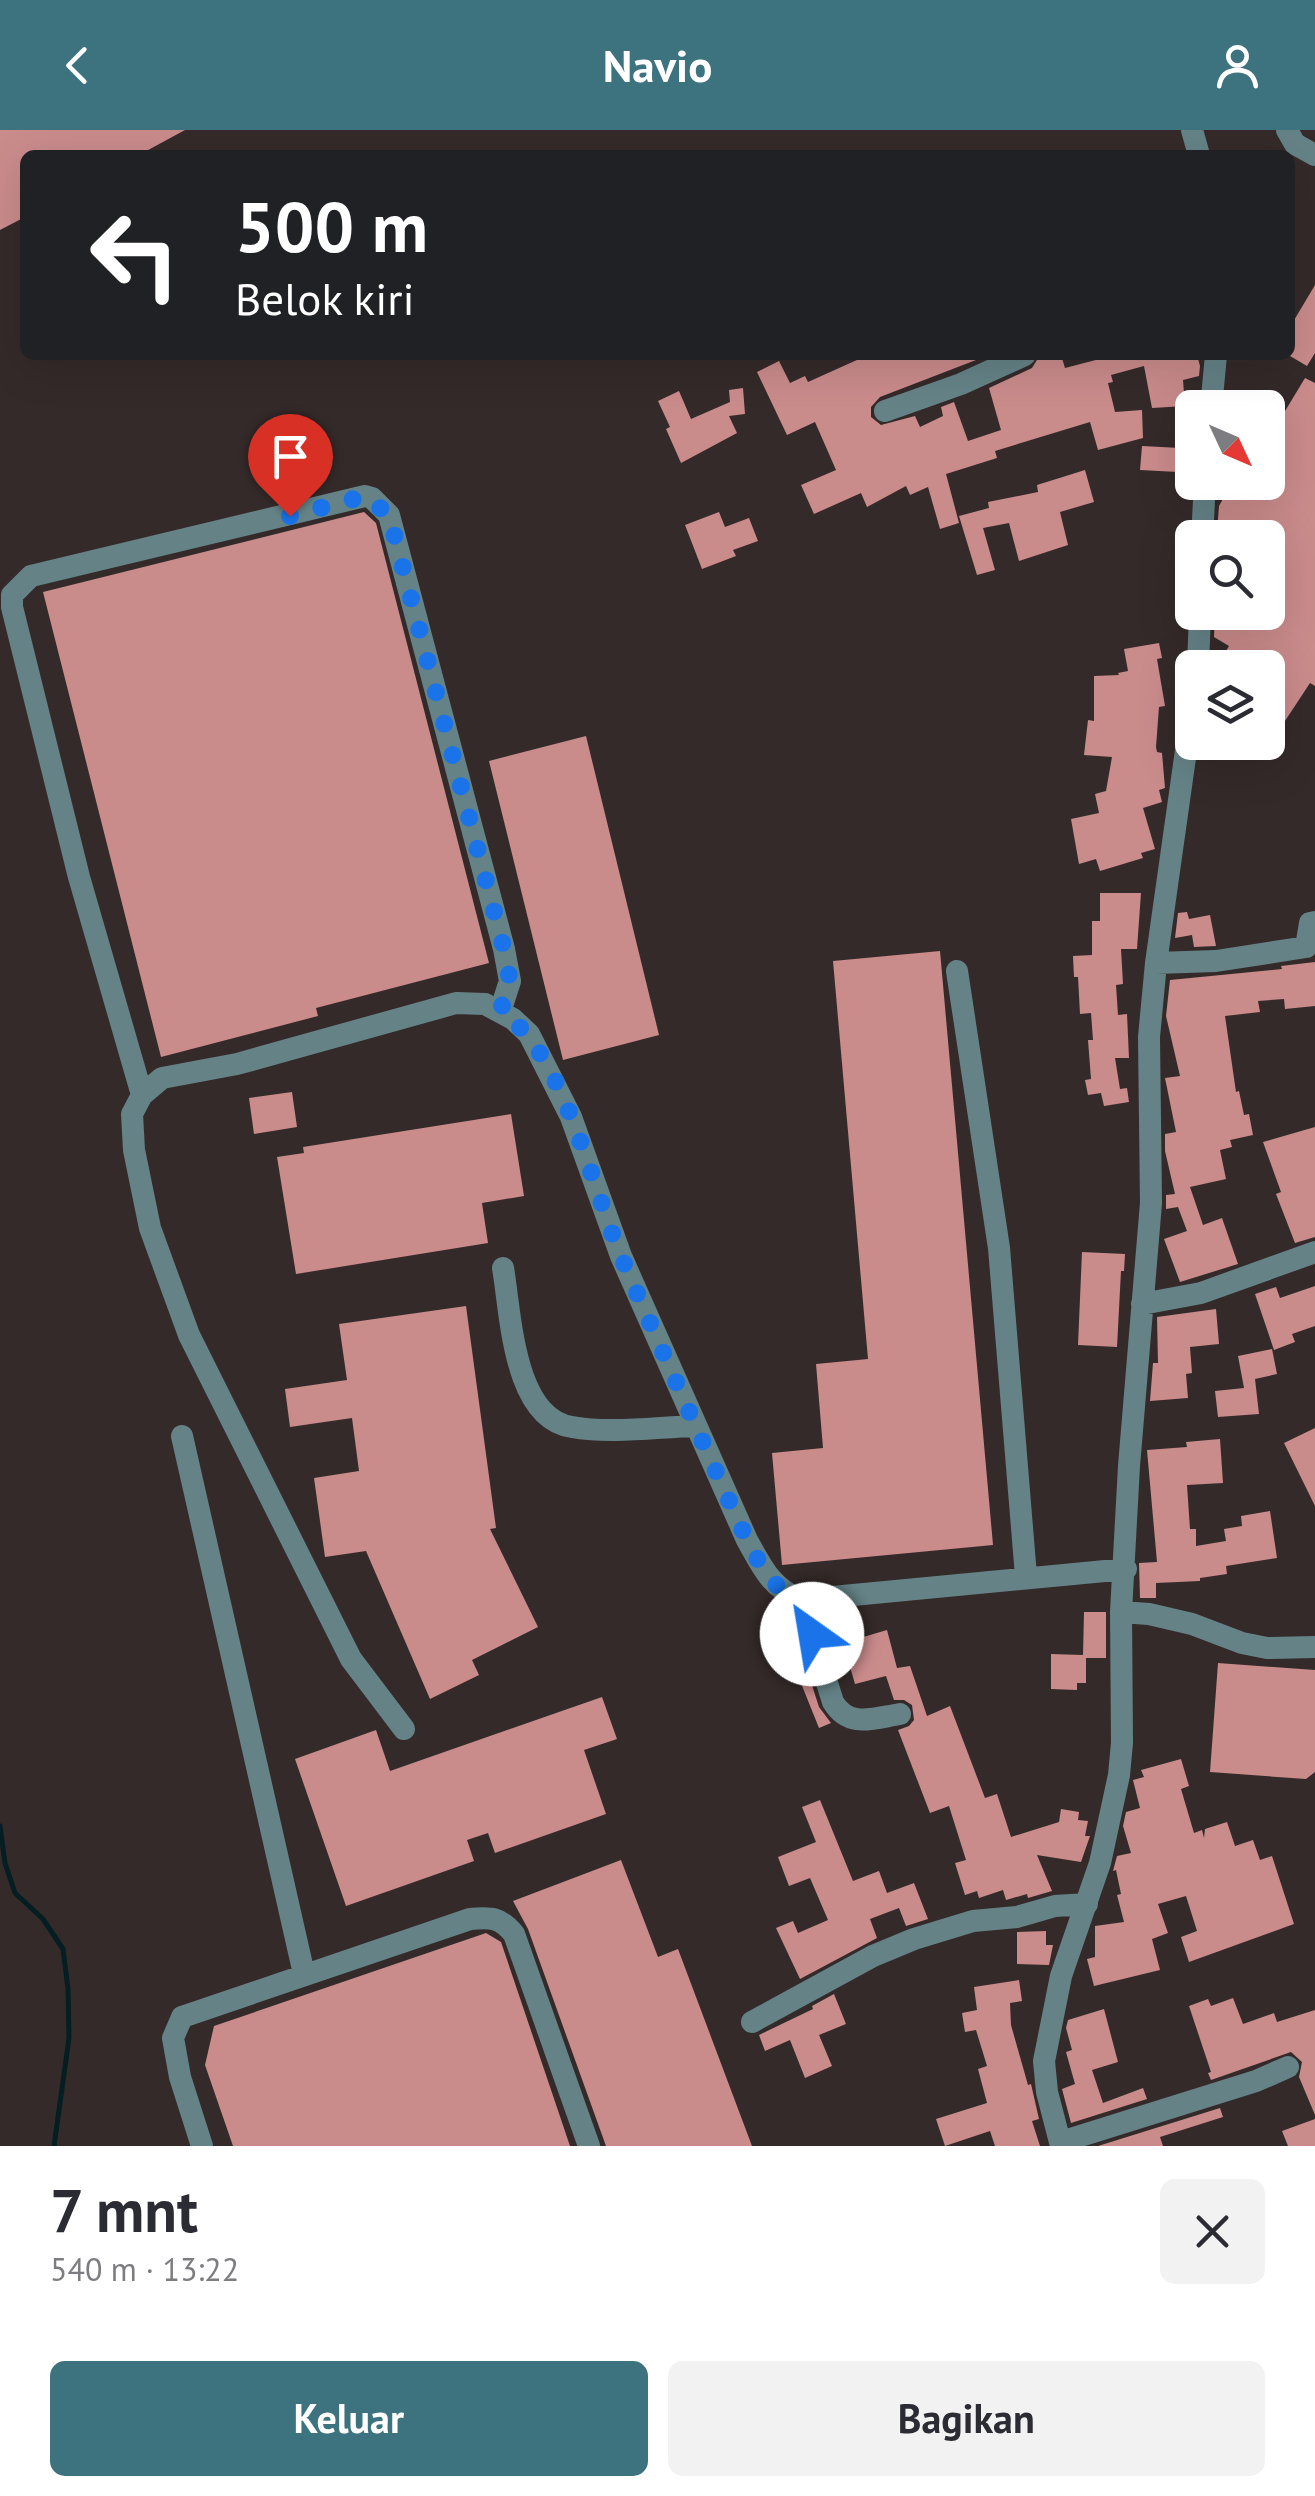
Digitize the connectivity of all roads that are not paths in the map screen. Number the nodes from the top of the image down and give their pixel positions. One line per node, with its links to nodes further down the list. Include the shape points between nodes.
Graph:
1 (1287, 130): 2 (street, via 1295,144)
2 (1315, 155)
3 (1014, 360): 6 (street)
4 (1216, 360): 5 (street)
5 (1213, 390)
6 (884, 411)
7 (1185, 760): 9 (street)
8 (1315, 922): 9 (street, via 1306,947)
9 (1156, 963): 15 (street)
10 (956, 971): 19 (street, via 999,1248)
11 (500, 1012): 12 (street, via 485,1004 456,1004 162,1078); 12 (street, via 510,981 499,930 389,515 365,496 32,576 12,595 78,877); 16 (street, via 529,1034 571,1117 620,1256)
12 (142, 1094): 24 (street, via 132,1114 134,1150 150,1228 188,1335 352,1659)
13 (1315, 1252): 15 (street, via 1201,1293)
14 (504, 1268): 16 (street, via 522,1373 543,1414 572,1427)
15 (1142, 1304): 18 (street)
16 (696, 1426): 20 (street, via 768,1579)
17 (182, 1436): 26 (street)
18 (1126, 1569): 19 (street); 21 (street)
19 (1026, 1576): 20 (street)
20 (800, 1600): 23 (street, via 840,1713 855,1721)
21 (1121, 1612): 22 (street, via 1192,1624 1242,1644); 25 (street, via 1119,1775)
22 (1315, 1647)
23 (900, 1714)
24 (404, 1730)
25 (1087, 1904): 27 (street, via 973,1921 914,1939); 29 (street, via 1044,2060)
26 (304, 1974): 30 (street, via 182,2017 172,2038); 31 (street, via 470,1919 505,1923)
27 (752, 2022)
28 (1288, 2067): 29 (street)
29 (1061, 2144)
30 (202, 2146)
31 (589, 2146)

